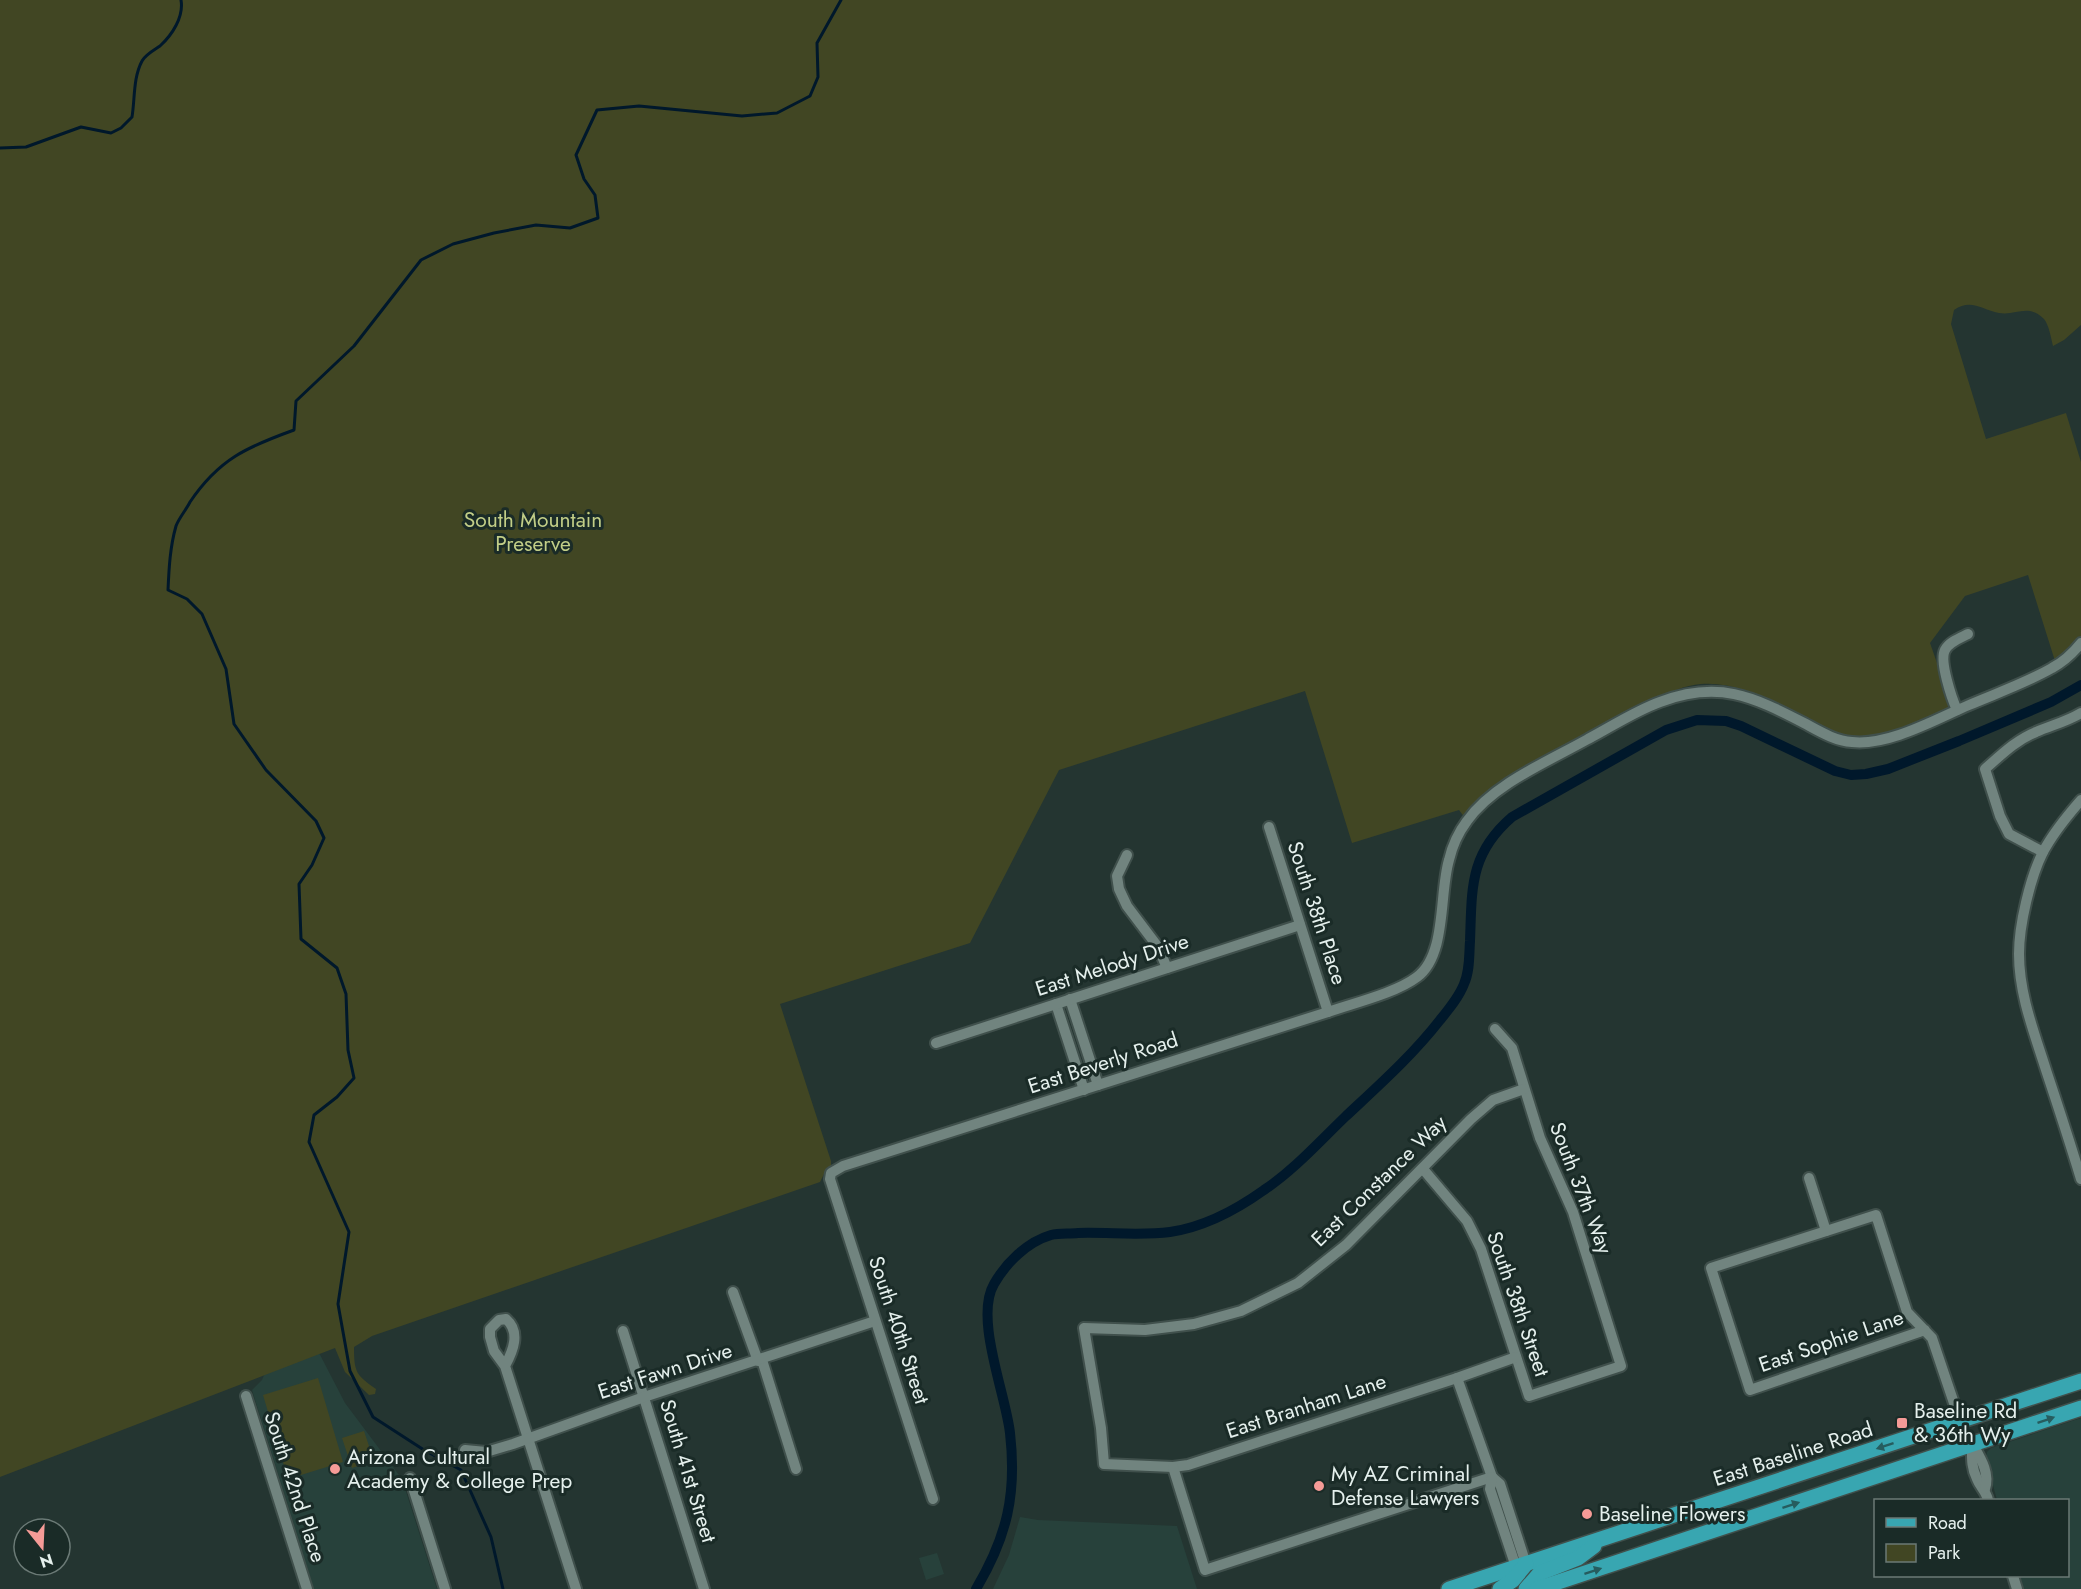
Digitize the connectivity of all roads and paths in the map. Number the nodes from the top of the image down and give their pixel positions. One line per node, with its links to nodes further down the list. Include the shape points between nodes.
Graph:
1 (1968, 634): 3 (street, via 1953,641 1942,660)
2 (2081, 643): 3 (street, East Beverly Road, via 2052,668)
3 (1957, 710): 13 (street, East Beverly Road, via 1881,740 1852,742 1835,739 1735,693 1710,690 1656,703 1531,771 1482,803 1455,841 1433,955 1417,977)
4 (2081, 713): 7 (street, via 2035,732 1985,769 2009,834)
5 (2081, 800): 7 (street)
6 (1269, 826): 9 (street, South 38th Place)
7 (2043, 852): 22 (street, via 2022,924 2021,981)
8 (1127, 855): 10 (street, via 1117,876 1119,889 1158,947)
9 (1300, 925): 10 (street, East Melody Drive); 13 (street, South 38th Place)
10 (1167, 968): 11 (street, East Melody Drive)
11 (1070, 999): 12 (street, East Melody Drive); 16 (street)
12 (1056, 1004): 15 (street, East Melody Drive); 18 (street)
13 (1328, 1012): 16 (street, East Beverly Road)
14 (1495, 1029): 17 (street, South 37th Way, via 1512,1048)
15 (936, 1043)
16 (1098, 1085): 18 (street, East Beverly Road)
17 (1524, 1089): 19 (street, East Constance Way, via 1493,1100); 34 (street, South 37th Way, via 1540,1138 1573,1212 1621,1366)
18 (1084, 1090): 20 (street, East Beverly Road)
19 (1423, 1169): 28 (street, South 38th Street, via 1467,1221); 41 (street, East Constance Way, via 1346,1245 1298,1283 1241,1311 1194,1324 1145,1330 1084,1328)
20 (831, 1173): 25 (street, South 40th Street)
21 (1809, 1178): 23 (street)
22 (2081, 1179)
23 (1826, 1231): 27 (street, via 1876,1215 1907,1312); 27 (street, East Sophie Lane, via 1711,1268 1750,1390)
24 (733, 1292): 29 (street)
25 (875, 1322): 29 (street, East Fawn Drive); 47 (street, South 40th Street)
26 (623, 1330): 35 (street, South 41st Street)
27 (1925, 1330): 37 (street, via 1932,1338)
28 (1516, 1357): 31 (street, East Branham Lane); 34 (street, South 38th Street)
29 (760, 1361): 35 (street, East Fawn Drive); 43 (street)
30 (506, 1366): 38 (street)
31 (1458, 1378): 42 (street, East Branham Lane); 44 (street)
32 (2081, 1381): 37 (main road, East Baseline Road)
33 (246, 1396): 51 (street, South 42nd Place)
34 (1529, 1396)
35 (644, 1397): 38 (street, East Fawn Drive); 54 (street, South 41st Street)
36 (2081, 1408): 39 (main road, East Baseline Road, one-way to 36)
37 (1960, 1420): 39 (main road); 46 (main road, East Baseline Road, one-way to 46)
38 (528, 1438): 40 (street, East Fawn Drive, via 486,1452); 53 (street)
39 (1972, 1444): 48 (street, via 1988,1479); 49 (main road, East Baseline Road, one-way to 39)
40 (465, 1450)
41 (1104, 1464): 42 (street, East Branham Lane)
42 (1173, 1467): 44 (street, via 1205,1570)
43 (796, 1469)
44 (1492, 1477): 50 (street, via 1490,1489 1504,1515)
45 (410, 1478): 52 (street)
46 (1727, 1498): 49 (main road); 50 (main road, East Baseline Road, via 1606,1538)
47 (933, 1499)
48 (1988, 1499)
49 (1735, 1523): 50 (main road, East Baseline Road, one-way to 49)
50 (1527, 1580): 55 (main road, East Baseline Road); 56 (main road)
51 (307, 1589)
52 (445, 1589)
53 (576, 1589)
54 (704, 1589)
55 (1449, 1589)
56 (1500, 1589)

